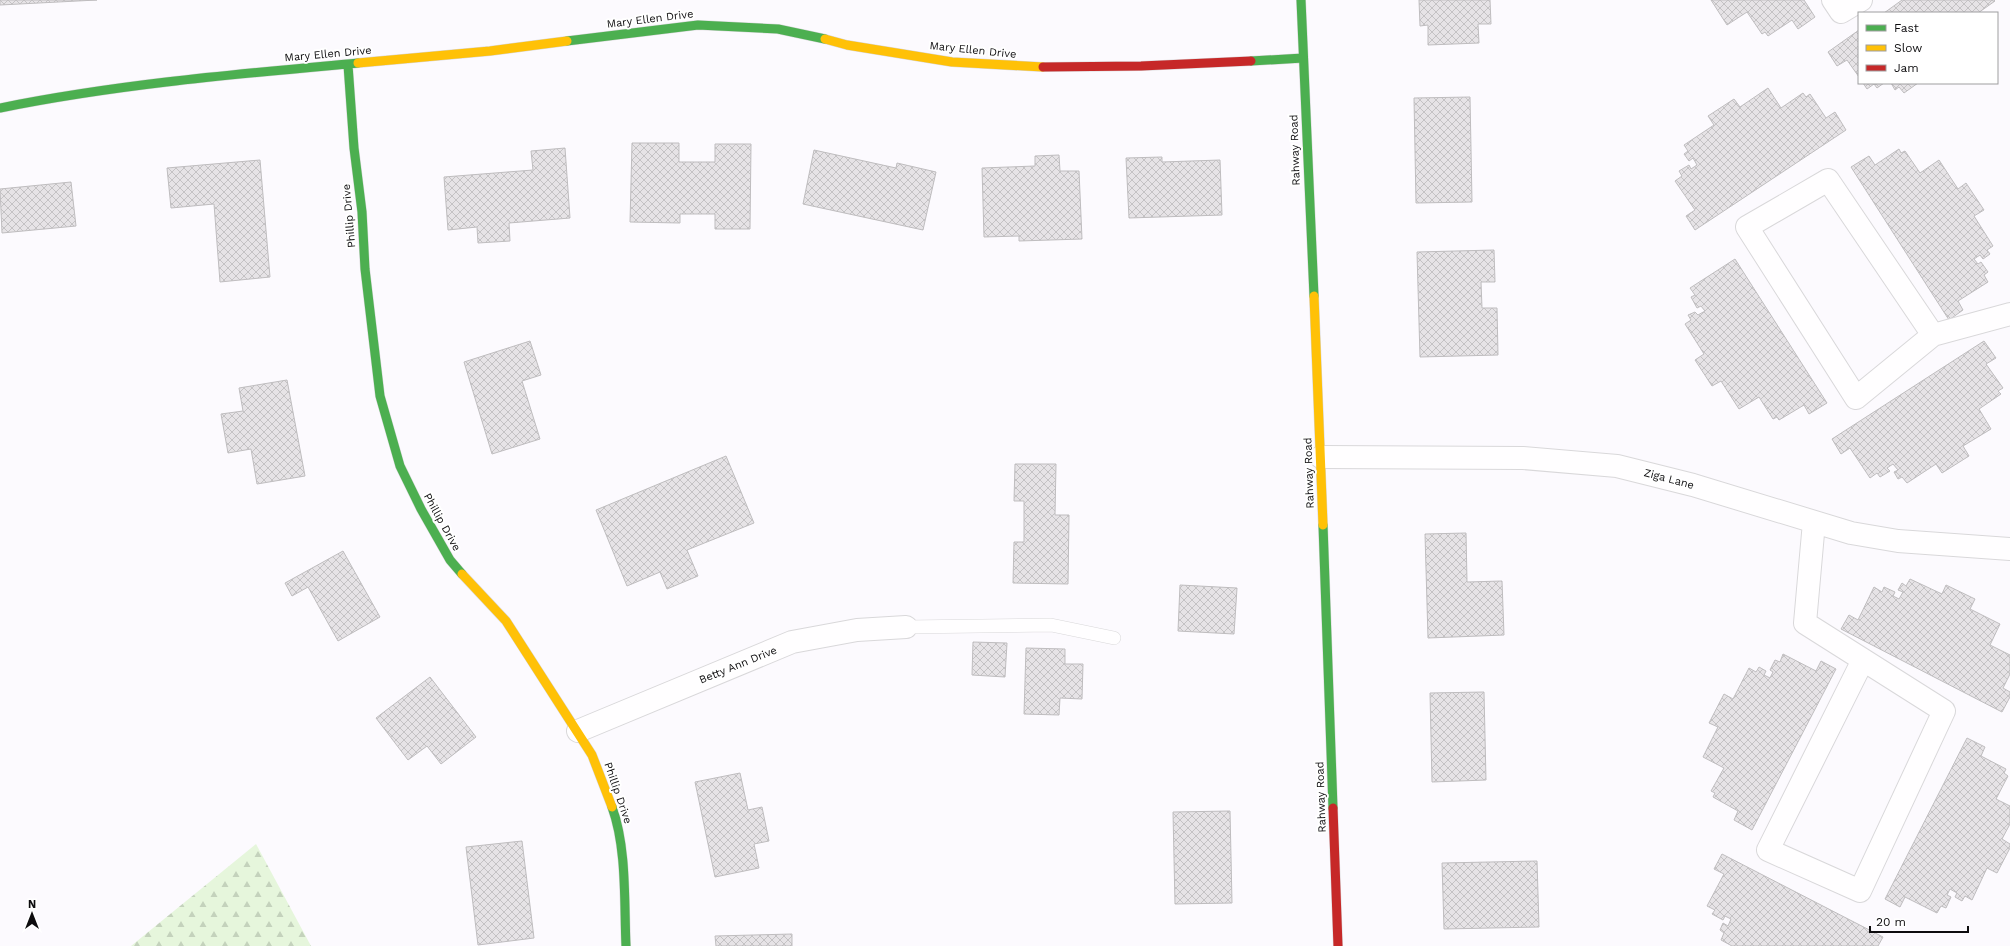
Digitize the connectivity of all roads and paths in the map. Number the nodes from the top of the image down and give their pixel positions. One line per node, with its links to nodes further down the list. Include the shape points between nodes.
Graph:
1 (1301, 0): 4 (street, Rahway Road)
2 (1833, 0): 3 (street, via 1841,12)
3 (1861, 0)
4 (1303, 58): 5 (street, Mary Ellen Drive, via 1141,66 1030,67 944,61 847,45 778,30 698,25 490,51); 9 (street, Rahway Road)
5 (348, 65): 6 (street, Mary Ellen Drive, via 175,80); 15 (street, Phillip Drive, via 365,269 380,396 400,466 450,560 506,621)
6 (0, 108)
7 (2010, 314): 8 (street)
8 (1933, 335): 8 (street, via 1828,180 1747,227 1856,398)
9 (1321, 457): 10 (street, Ziga Lane, via 1523,458 1618,466 1693,485); 17 (street, Rahway Road)
10 (1814, 522): 11 (street, Ziga Lane, via 1851,533 1898,541); 14 (street, via 1805,623)
11 (2010, 549)
12 (906, 627): 13 (lane, via 1051,625); 15 (street, Betty Ann Drive, via 857,630 792,642)
13 (1114, 638)
14 (1863, 660): 14 (street, via 1944,711 1860,892 1768,850)
15 (578, 731): 16 (street, Phillip Drive, via 592,755 618,823)
16 (626, 946)
17 (1338, 946)

